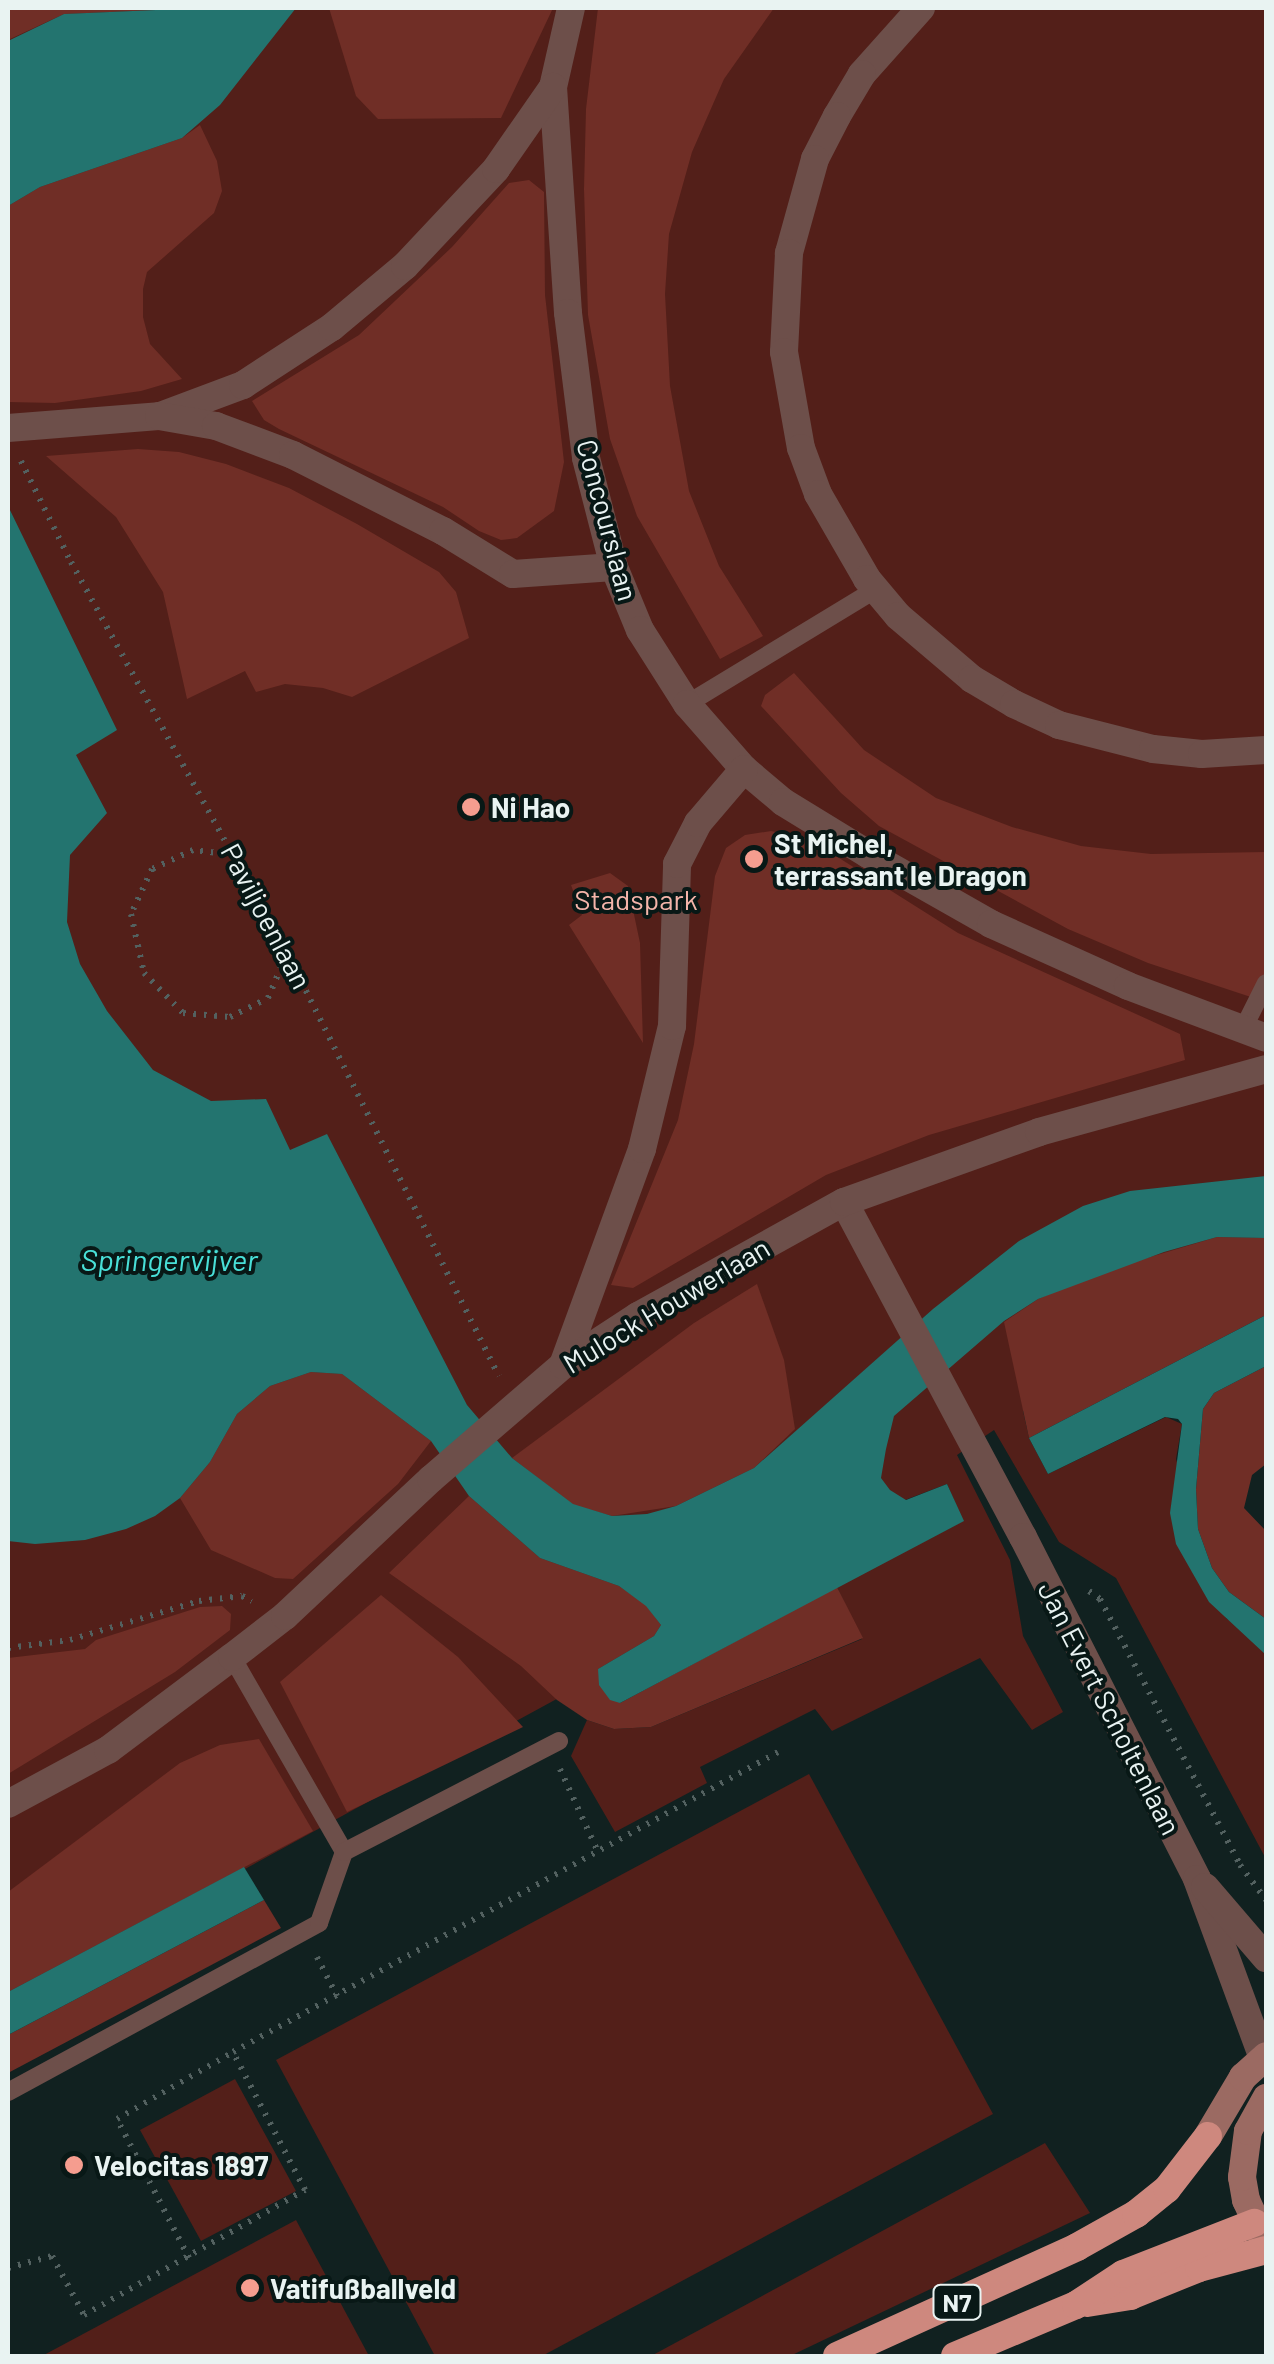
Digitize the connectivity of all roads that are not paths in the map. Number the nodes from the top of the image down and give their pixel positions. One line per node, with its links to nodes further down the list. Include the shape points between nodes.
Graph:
1 (572, 8): 3 (street, Concourslaan)
2 (921, 8): 7 (street, via 862,74 815,159 799,206 783,302 786,368 802,448 841,538)
3 (552, 86): 4 (street, via 496,170 406,266 242,386); 6 (street, Concourslaan, via 586,458)
4 (158, 416): 5 (street); 6 (street, via 216,426 293,455 513,574)
5 (12, 439)
6 (614, 567): 8 (street, Concourslaan, via 640,630)
7 (876, 589): 8 (lane); 9 (street, via 972,680 1059,724 1154,750)
8 (687, 704): 10 (street, Concourslaan)
9 (1266, 750)
10 (744, 769): 12 (street, Concourslaan, via 783,802 991,924 1128,986); 15 (street, via 698,823 677,864 672,1026 642,1149)
11 (1266, 983): 12 (lane)
12 (1255, 1033)
13 (1266, 1069): 14 (street, Mulock Houwerlaan, via 1039,1132)
14 (844, 1202): 15 (street, Mulock Houwerlaan); 20 (street, Jan Evert Scholtenlaan)
15 (563, 1365): 16 (street, Mulock Houwerlaan)
16 (232, 1656): 18 (street, Mulock Houwerlaan, via 108,1750); 19 (lane)
17 (555, 1743): 19 (lane)
18 (8, 1804)
19 (344, 1852): 23 (lane, via 319,1923)
20 (1197, 1879): 21 (street, Jan Evert Scholtenlaan); 22 (street, Jan Evert Scholtenlaan)
21 (1266, 1958)
22 (1265, 2062): 25 (main road, via 1243,2077)
23 (8, 2092)
24 (1266, 2098): 26 (main road, via 1242,2154 1242,2178)
25 (1208, 2136): 27 (highway, N7, via 1167,2189 1136,2214 1077,2248)
26 (1263, 2234): 28 (highway, N7, via 1123,2274 1076,2305)
27 (837, 2356)
28 (955, 2356)

